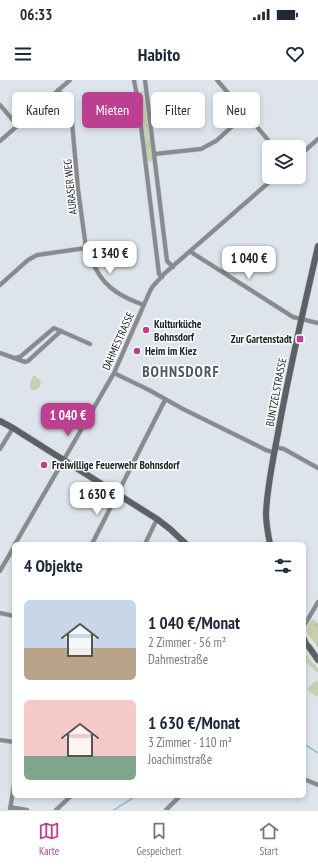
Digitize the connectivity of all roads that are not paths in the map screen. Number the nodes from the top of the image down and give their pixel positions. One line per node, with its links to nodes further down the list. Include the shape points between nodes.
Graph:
1 (70, 80): 5 (street)
2 (134, 80): 22 (street, via 159,274)
3 (145, 80): 16 (street)
4 (217, 80): 6 (street)
5 (58, 90): 19 (street, AURASER WEG, via 68,106 72,122)
6 (227, 92)
7 (0, 104): 8 (street)
8 (12, 119)
9 (16, 128): 14 (street)
10 (230, 128): 16 (street, via 216,141 201,148)
11 (258, 128): 13 (street)
12 (318, 139): 15 (street)
13 (268, 140)
14 (0, 141)
15 (306, 150)
16 (154, 154): 21 (street, via 167,261)
17 (267, 184): 20 (street, DAHMESTRASSE)
18 (318, 246): 25 (street, BUNTZELSTRASSE)
19 (86, 248): 23 (street, via 37,255); 24 (street, AURASER WEG, via 97,271 108,285 119,294)
20 (191, 251): 21 (street, DAHMESTRASSE); 25 (street, via 294,317)
21 (172, 267): 22 (street, DAHMESTRASSE)
22 (162, 277): 24 (street, DAHMESTRASSE, via 153,286)
23 (0, 285)
24 (144, 306): 31 (street, DAHMESTRASSE)
25 (302, 319): 26 (street); 36 (street, BUNTZELSTRASSE)
26 (318, 323)
27 (61, 331): 28 (street); 30 (street, via 54,328 20,357); 30 (street, via 28,361)
28 (90, 344)
29 (0, 353): 30 (street)
30 (14, 358)
31 (114, 373): 32 (street); 37 (street, DAHMESTRASSE)
32 (165, 400): 36 (street, via 266,450); 39 (street)
33 (0, 421): 34 (street)
34 (13, 428): 35 (street); 37 (street)
35 (0, 449)
36 (275, 450): 38 (street, via 284,449); 45 (street, BUNTZELSTRASSE, via 266,514)
37 (64, 459): 39 (street); 41 (street, DAHMESTRASSE)
38 (318, 468)
39 (117, 493): 40 (street); 42 (street)
40 (157, 519): 43 (street); 44 (street)
41 (17, 542)
42 (93, 542)
43 (146, 542)
44 (184, 542)
45 (270, 542)
46 (12, 550): 47 (street, DAHMESTRASSE)
47 (0, 571)
48 (318, 602): 51 (street)
49 (0, 613): 50 (street)
50 (12, 616)
51 (306, 623)
52 (306, 643): 53 (street)
53 (318, 660)
54 (0, 740): 55 (street)
55 (12, 742)
56 (306, 780): 57 (street)
57 (318, 785)
58 (12, 797): 61 (street)
59 (69, 798): 63 (street)
60 (178, 798): 64 (street)
61 (10, 809): 62 (street)
62 (27, 810)
63 (56, 810)
64 (166, 810)

